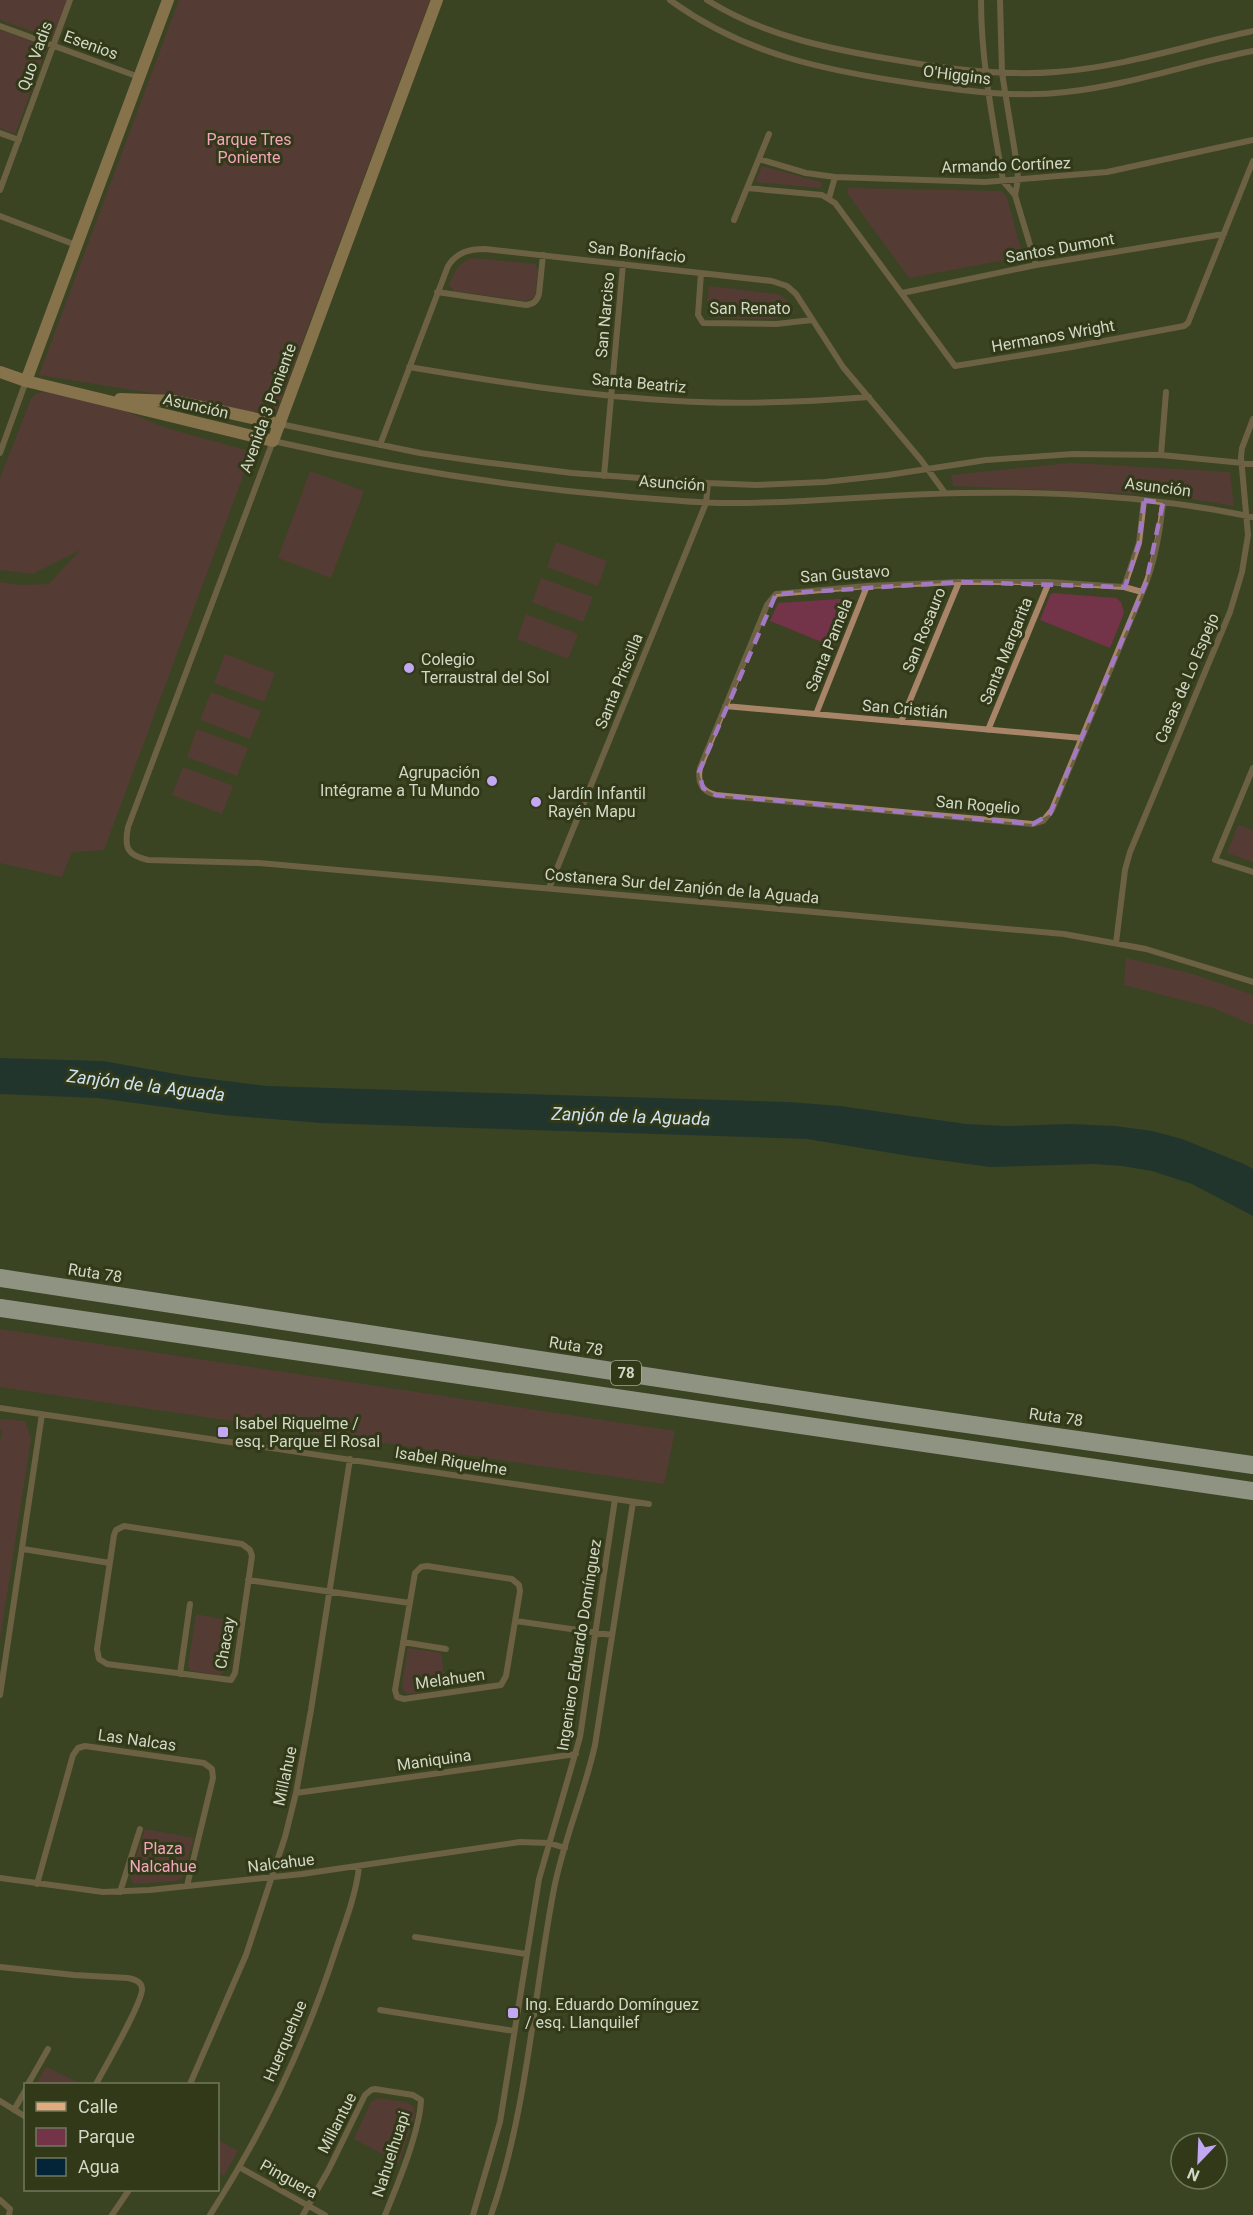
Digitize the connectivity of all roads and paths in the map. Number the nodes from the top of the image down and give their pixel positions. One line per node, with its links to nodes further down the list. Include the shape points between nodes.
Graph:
1 (70, 0): 10 (street, Quo Vadis)
2 (168, 0): 14 (street)
3 (437, 0): 49 (street, Avenida 3 Poniente)
4 (670, 0): 15 (street, O'Higgins, via 728,35 795,61 871,77)
5 (707, 0): 12 (street, O'Higgins, via 767,30 815,45)
6 (981, 0): 12 (street)
7 (1000, 0): 13 (street)
8 (0, 26): 10 (street, Esenios)
9 (1253, 32): 13 (street, O'Higgins, via 1073,70)
10 (53, 46): 14 (street, Esenios); 19 (street, Quo Vadis)
11 (1253, 51): 16 (street, O'Higgins, via 1083,90)
12 (985, 72): 13 (street, O'Higgins); 15 (street)
13 (1002, 73): 16 (street)
14 (139, 76): 33 (street)
15 (989, 94): 16 (street, O'Higgins); 25 (street)
16 (1006, 95): 24 (street)
17 (0, 133): 19 (street)
18 (769, 134): 21 (street)
19 (19, 140): 27 (street, Quo Vadis)
20 (1253, 140): 24 (street, Armando Cortínez, via 1107,172)
21 (759, 159): 23 (street, Armando Cortínez); 26 (street)
22 (1253, 161): 32 (street, Hermanos Wright)
23 (835, 177): 25 (street, Armando Cortínez); 29 (street)
24 (1018, 180): 25 (street, Armando Cortínez); 28 (street)
25 (1003, 181): 28 (street)
26 (747, 188): 29 (street); 31 (street)
27 (0, 190)
28 (1015, 195): 36 (street)
29 (829, 198): 39 (street, Hermanos Wright)
30 (0, 216): 33 (street)
31 (734, 220)
32 (1224, 234): 36 (street, Santos Dumont); 39 (street, Hermanos Wright, via 1184,326 1072,347 955,366)
33 (77, 245): 43 (street)
34 (543, 255): 35 (street, San Bonifacio); 38 (street, San Bonifacio, via 469,250 452,261); 38 (street, via 539,294 532,305)
35 (623, 264): 37 (street, San Bonifacio); 45 (street, San Narciso)
36 (1036, 265): 39 (street, Santos Dumont)
37 (701, 273): 40 (street, San Bonifacio, via 781,283 796,294); 40 (street, San Renato, via 698,315 703,323)
38 (437, 292): 41 (street, San Bonifacio)
39 (902, 293)
40 (813, 320): 46 (street, San Bonifacio, via 843,367)
41 (410, 367): 45 (street, Santa Beatriz); 51 (street, San Bonifacio)
42 (0, 372): 43 (street, Asunción)
43 (26, 381): 47 (street, Asunción); 52 (street)
44 (1166, 392): 53 (street)
45 (612, 395): 46 (street, Santa Beatriz, via 752,403); 57 (street, San Narciso)
46 (869, 397): 56 (street, San Bonifacio)
47 (98, 398): 49 (street, Asunción, via 175,401); 50 (street, Asunción)
48 (1253, 419): 54 (street, Casas de Lo Espejo)
49 (280, 424): 50 (street, Avenida 3 Poniente); 51 (street, Asunción)
50 (273, 441): 61 (street, Asunción, via 500,483); 76 (street, Avenida 3 Poniente)
51 (380, 445): 57 (street, Asunción, via 516,467)
52 (0, 453)
53 (1161, 455): 54 (street, Asunción); 56 (street, Asunción, via 1054,455)
54 (1241, 462): 55 (street, Asunción); 63 (street, Casas de Lo Espejo)
55 (1253, 464)
56 (928, 469): 58 (street, Asunción, via 817,482); 59 (street, San Bonifacio)
57 (604, 476): 58 (street, Asunción)
58 (708, 483): 61 (street, Santa Priscilla)
59 (945, 493): 60 (street, Asunción); 61 (street, Asunción)
60 (1144, 500): 62 (street, Asunción); 67 (street, via 1138,543)
61 (706, 503): 78 (street, Santa Priscilla)
62 (1163, 503): 63 (street, Asunción); 68 (street, San Rogelio, via 1157,548)
63 (1250, 516): 79 (street, Casas de Lo Espejo, via 1237,593 1130,852)
64 (959, 582): 65 (street, San Gustavo); 66 (street, San Gustavo); 71 (street, San Rosauro)
65 (1049, 582): 67 (street, San Gustavo); 72 (street, Santa Margarita)
66 (867, 586): 69 (street, San Gustavo, via 774,596); 70 (street, Santa Pamela)
67 (1124, 587): 68 (street)
68 (1142, 592): 73 (street, San Rogelio)
69 (726, 706): 70 (street, San Cristián); 75 (street, San Gustavo, via 700,768)
70 (816, 714): 71 (street, San Cristián)
71 (901, 722): 72 (street, San Cristián)
72 (988, 730): 73 (street, San Cristián)
73 (1082, 738): 75 (street, San Rogelio, via 1050,814 1038,823 716,795)
74 (1253, 768): 77 (street, via 1215,860)
75 (700, 784)
76 (128, 827): 78 (street, Costanera Sur del Zanjón de la Aguada, via 125,840 129,852 148,860 259,863)
77 (1253, 872)
78 (549, 888): 79 (street, Costanera Sur del Zanjón de la Aguada, via 1064,934)
79 (1116, 943): 80 (street, Costanera Sur del Zanjón de la Aguada)
80 (1253, 982)
81 (0, 1278): 86 (highway, Ruta 78 / 78)
82 (0, 1308): 87 (highway, 78)
83 (0, 1408): 84 (street, Isabel Riquelme)
84 (42, 1414): 85 (street, Isabel Riquelme); 91 (street)
85 (350, 1459): 88 (street, Isabel Riquelme); 94 (street, Millahue)
86 (1253, 1465)
87 (1253, 1491)
88 (615, 1499): 89 (street, Isabel Riquelme); 98 (street, Ingeniero Eduardo Domínguez)
89 (633, 1502): 90 (street, Isabel Riquelme); 99 (street, Ingeniero Eduardo Domínguez)
90 (650, 1504)
91 (23, 1549): 92 (street); 103 (street)
92 (110, 1563): 93 (street, Chacay, via 115,1532 124,1526 246,1546 252,1556); 102 (street, Chacay, via 97,1649 99,1659 107,1664)
93 (248, 1580): 94 (street); 102 (street, Chacay, via 233,1678 226,1681)
94 (329, 1592): 95 (street); 105 (street, Millahue)
95 (410, 1603): 97 (street, Melahuen, via 415,1573 424,1567 512,1579 520,1591); 100 (street, Melahuen)
96 (190, 1604): 102 (street)
97 (516, 1621): 98 (street); 100 (street, Melahuen, via 506,1679 498,1686 398,1698 395,1693)
98 (596, 1633): 99 (street); 104 (street, Ingeniero Eduardo Domínguez)
99 (612, 1635): 108 (street, Ingeniero Eduardo Domínguez, via 592,1760)
100 (403, 1642): 101 (street)
101 (446, 1648)
102 (180, 1674)
103 (0, 1695)
104 (576, 1754): 105 (street, Maniquina); 107 (street, Ingeniero Eduardo Domínguez)
105 (296, 1792): 111 (street, Millahue)
106 (140, 1829): 114 (street)
107 (549, 1843): 108 (street, Nalcahue); 109 (street, Nalcahue, via 520,1842); 116 (street, Ingeniero Eduardo Domínguez)
108 (565, 1848): 140 (street, Ingeniero Eduardo Domínguez, via 553,1893 517,2120)
109 (359, 1867): 111 (street, Nalcahue); 129 (street, Huerquehue, via 355,1894 317,2001 277,2095)
110 (0, 1878): 112 (street, Nalcahue)
111 (272, 1878): 113 (street, Nalcahue); 123 (street, Millahue, via 246,1955)
112 (37, 1884): 113 (street, Las Nalcas, via 73,1755 85,1746 204,1763 212,1769); 114 (street, Nalcahue)
113 (187, 1886): 114 (street, Nalcahue)
114 (120, 1892)
115 (415, 1937): 116 (street)
116 (526, 1954): 119 (street, Ingeniero Eduardo Domínguez)
117 (0, 1967): 122 (street, via 128,1978 141,1984 143,1990)
118 (380, 2010): 119 (street)
119 (514, 2031): 139 (street, Ingeniero Eduardo Domínguez, via 500,2122)
120 (48, 2049): 121 (street)
121 (29, 2083)
122 (97, 2083)
123 (191, 2083)
124 (24, 2092): 127 (street)
125 (421, 2100): 132 (street, Millantue, via 413,2095 370,2090); 138 (street, Nahuelhuapi, via 408,2153)
126 (0, 2101): 127 (street)
127 (14, 2110): 128 (street)
128 (24, 2116)
129 (239, 2167): 132 (street, Pinguera); 135 (street, Huerquehue)
130 (128, 2191): 134 (street)
131 (0, 2200): 133 (street)
132 (309, 2206): 136 (street, Millantue); 137 (street, Pinguera)
133 (10, 2212)
134 (112, 2215)
135 (210, 2215)
136 (303, 2215)
137 (325, 2215)
138 (385, 2215)
139 (473, 2215)
140 (491, 2215)

